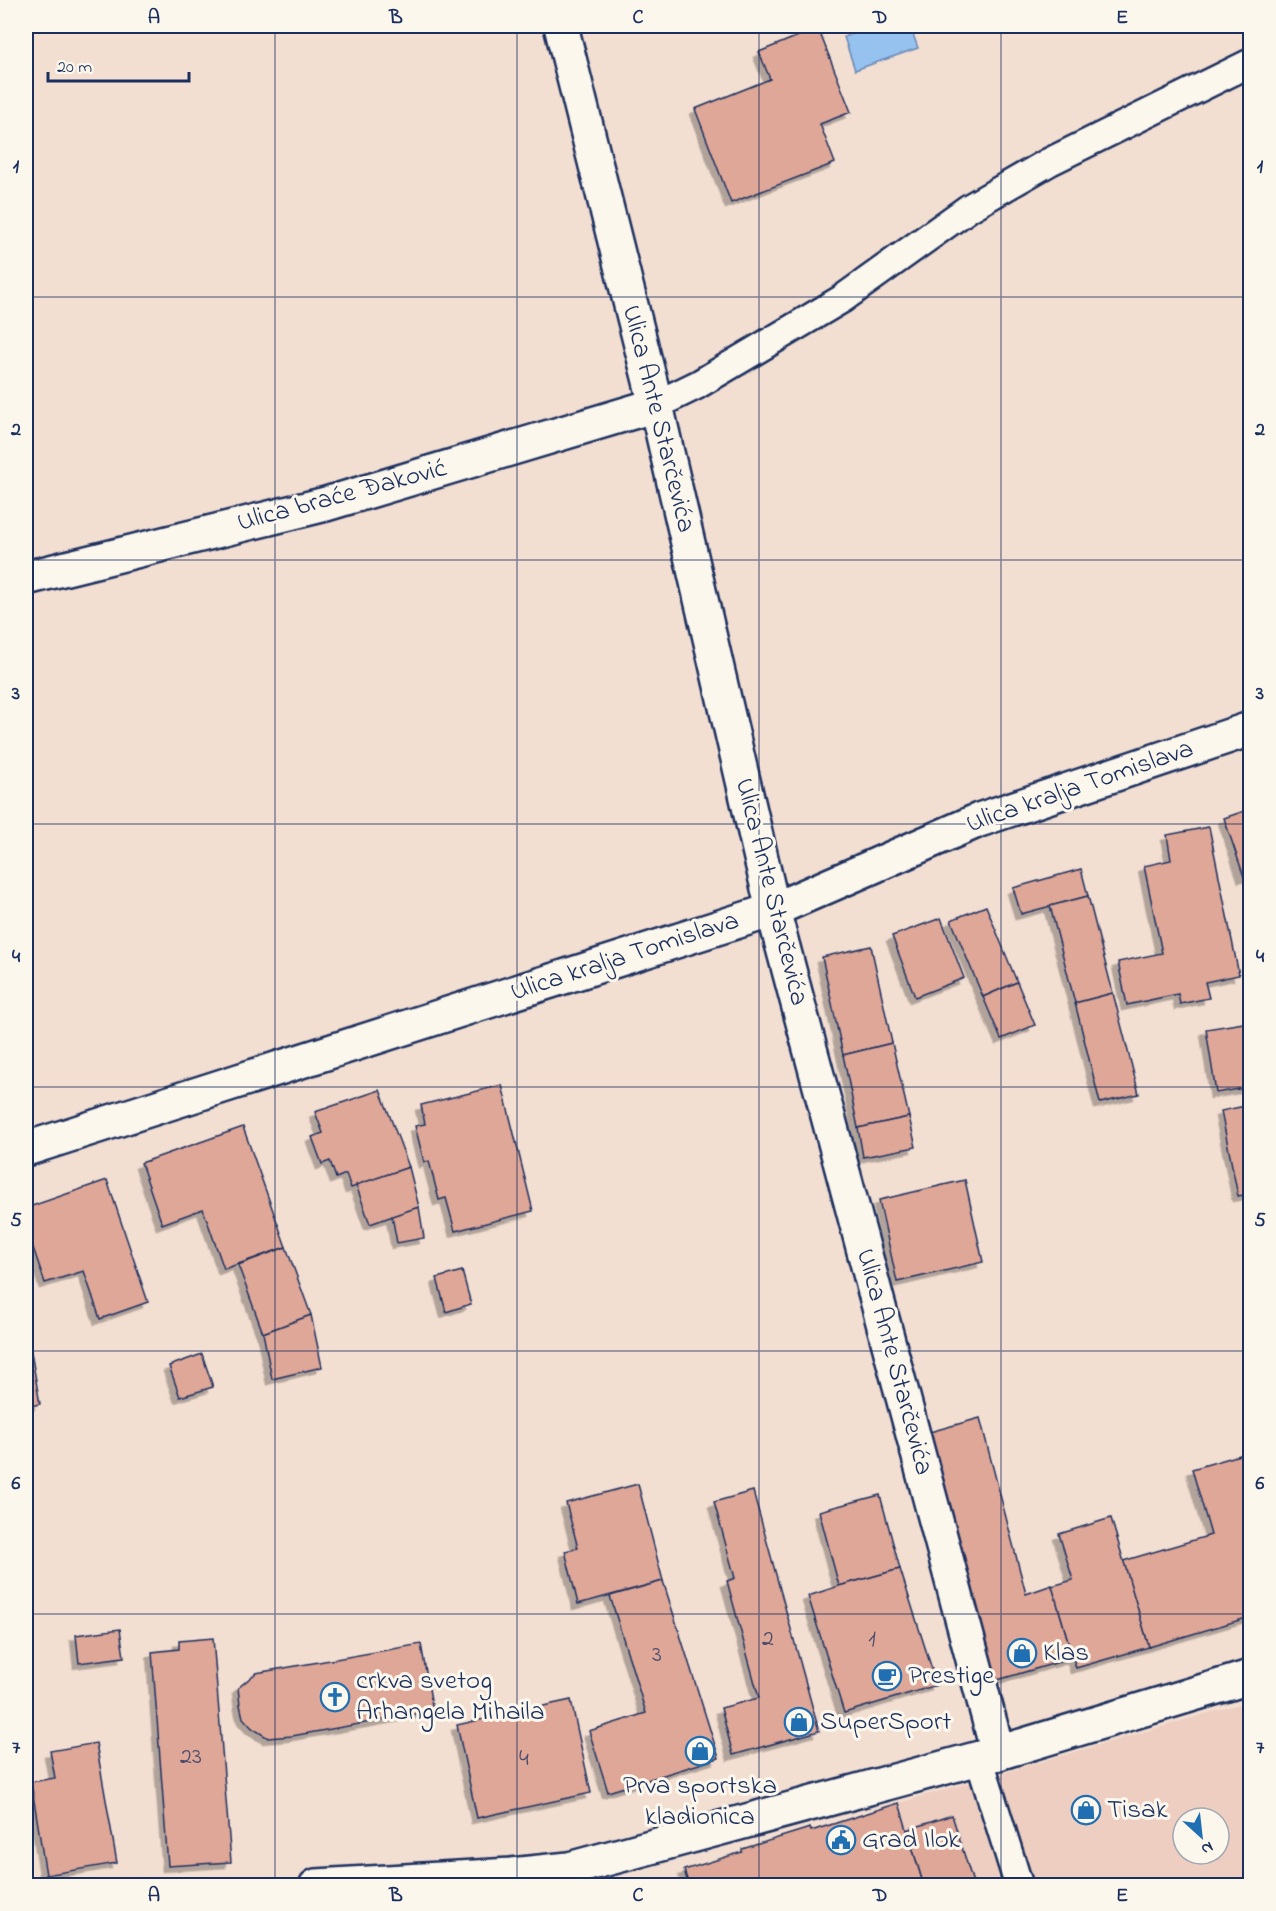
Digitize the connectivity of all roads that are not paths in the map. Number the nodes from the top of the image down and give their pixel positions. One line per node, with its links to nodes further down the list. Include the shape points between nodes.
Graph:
1 (561, 26): 3 (street, Ulica Ante Starčevića)
2 (1251, 63): 3 (lane, via 1019,179 969,208 842,299 698,385)
3 (656, 405): 4 (street, Ulica braće Đaković, via 326,504); 6 (street, Ulica Ante Starčevića)
4 (26, 578)
5 (1251, 729): 6 (street, Ulica kralja Tomislava, via 979,820)
6 (773, 910): 7 (street, Ulica kralja Tomislava); 9 (street, Ulica Ante Starčevića)
7 (26, 1149)
8 (1251, 1677): 9 (street)
9 (989, 1756): 10 (street); 13 (lane)
10 (559, 1877): 11 (street, via 511,1875)
11 (326, 1885): 12 (street)
12 (316, 1886)
13 (1019, 1886)

